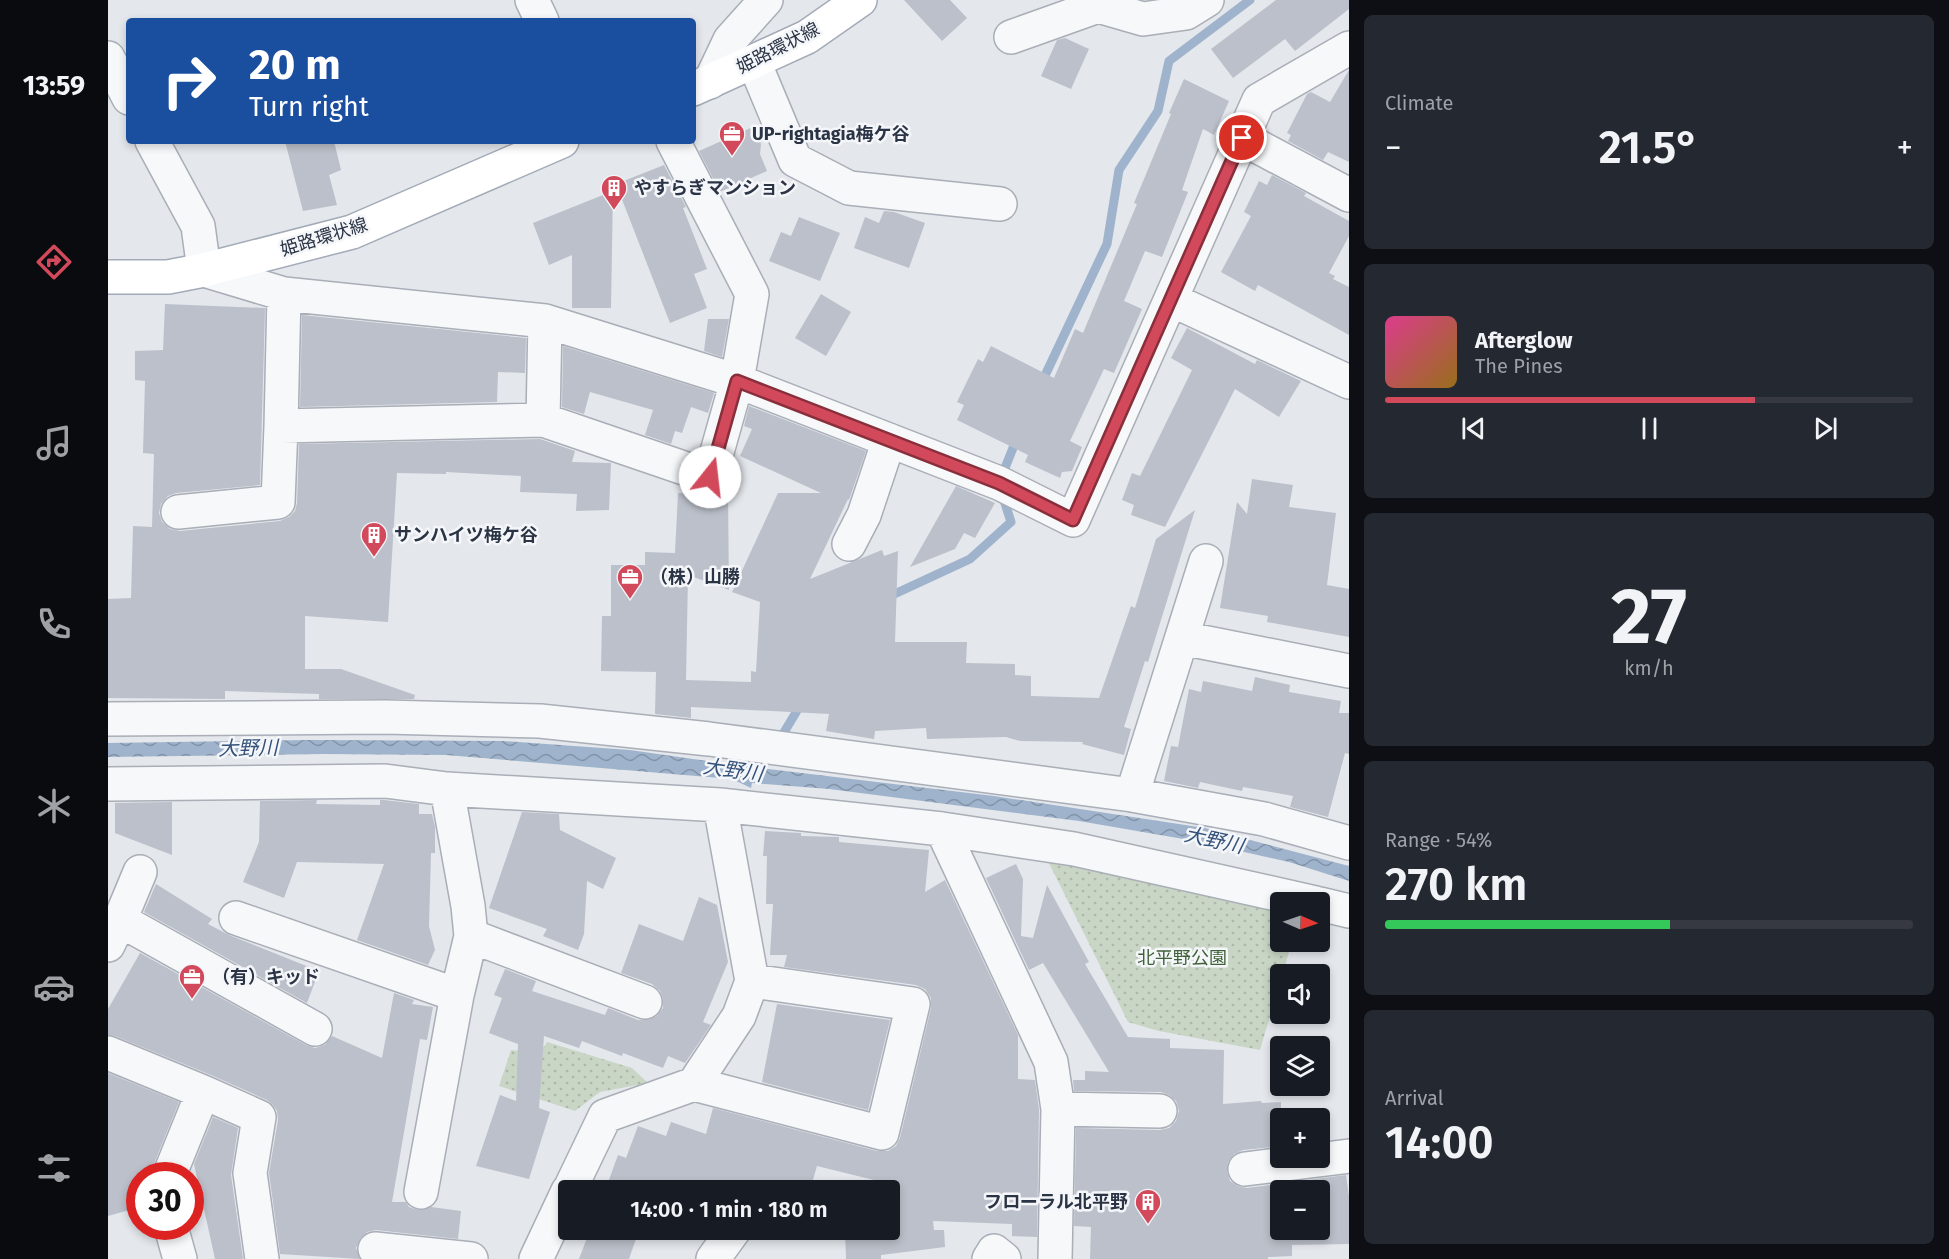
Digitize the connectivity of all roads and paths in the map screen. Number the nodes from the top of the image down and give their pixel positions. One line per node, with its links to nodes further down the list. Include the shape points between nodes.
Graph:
1 (532, 0): 6 (street)
2 (766, 0): 10 (street, via 730,40)
3 (860, 0): 9 (main road, 姫路環状線, via 807,37)
4 (1207, 0): 5 (street, via 1186,13 1143,19)
5 (1096, 2): 7 (street)
6 (541, 18)
7 (1011, 37)
8 (1349, 48): 11 (street, via 1259,100)
9 (754, 62): 10 (main road, 姫路環状線); 16 (street, via 795,160 849,188)
10 (701, 85)
11 (1242, 138): 15 (street); 20 (street)
12 (154, 144): 17 (street, via 198,226)
13 (555, 144): 17 (main road, 姫路環状線, via 352,232)
14 (675, 144): 22 (street, via 752,294)
15 (1349, 195)
16 (1000, 204)
17 (204, 270): 18 (main road, 姫路環状線, via 168,277); 19 (street)
18 (108, 277)
19 (284, 294): 21 (street); 25 (street)
20 (1172, 300): 23 (street); 26 (street, via 1073,520 999,483)
21 (545, 321): 22 (street); 24 (street)
22 (737, 381): 24 (street, via 710,477); 26 (street)
23 (1349, 382)
24 (543, 420): 25 (street)
25 (281, 426): 27 (street, via 278,502)
26 (889, 440): 28 (street, via 864,515)
27 (178, 512)
28 (849, 544)
29 (1206, 561): 30 (street)
30 (1182, 638): 31 (street); 35 (street)
31 (1349, 671)
32 (108, 719): 35 (street, via 385,717 540,721 709,739)
33 (108, 784): 34 (street, via 385,782)
34 (447, 789): 36 (street); 45 (street)
35 (1132, 795): 38 (street, via 1264,819)
36 (720, 805): 37 (street); 46 (street)
37 (942, 829): 40 (street, via 1074,849); 53 (street, via 1051,1062)
38 (1349, 843)
39 (140, 872): 44 (street)
40 (1270, 893)
41 (1330, 907): 42 (street)
42 (1349, 911)
43 (237, 918): 47 (street)
44 (114, 933): 49 (street)
45 (471, 936): 47 (street); 48 (street)
46 (752, 981): 51 (street, via 739,1016); 51 (street, via 914,1004 882,1133)
47 (457, 995): 59 (street)
48 (645, 1002)
49 (315, 1029)
50 (108, 1053): 52 (street)
51 (694, 1084): 58 (street, via 605,1116)
52 (203, 1092): 56 (street); 65 (street, via 259,1117 250,1173)
53 (1058, 1109): 54 (street); 71 (street)
54 (1160, 1112)
55 (1349, 1156): 57 (street)
56 (175, 1162)
57 (1245, 1169)
58 (574, 1180)
59 (421, 1192)
60 (558, 1214): 67 (street)
61 (175, 1240): 64 (street)
62 (727, 1240): 68 (street)
63 (375, 1249): 66 (street)
64 (180, 1259)
65 (262, 1259)
66 (471, 1259)
67 (536, 1259)
68 (713, 1259)
69 (989, 1259): 70 (street, via 994,1251)
70 (1004, 1259)
71 (1055, 1259)

